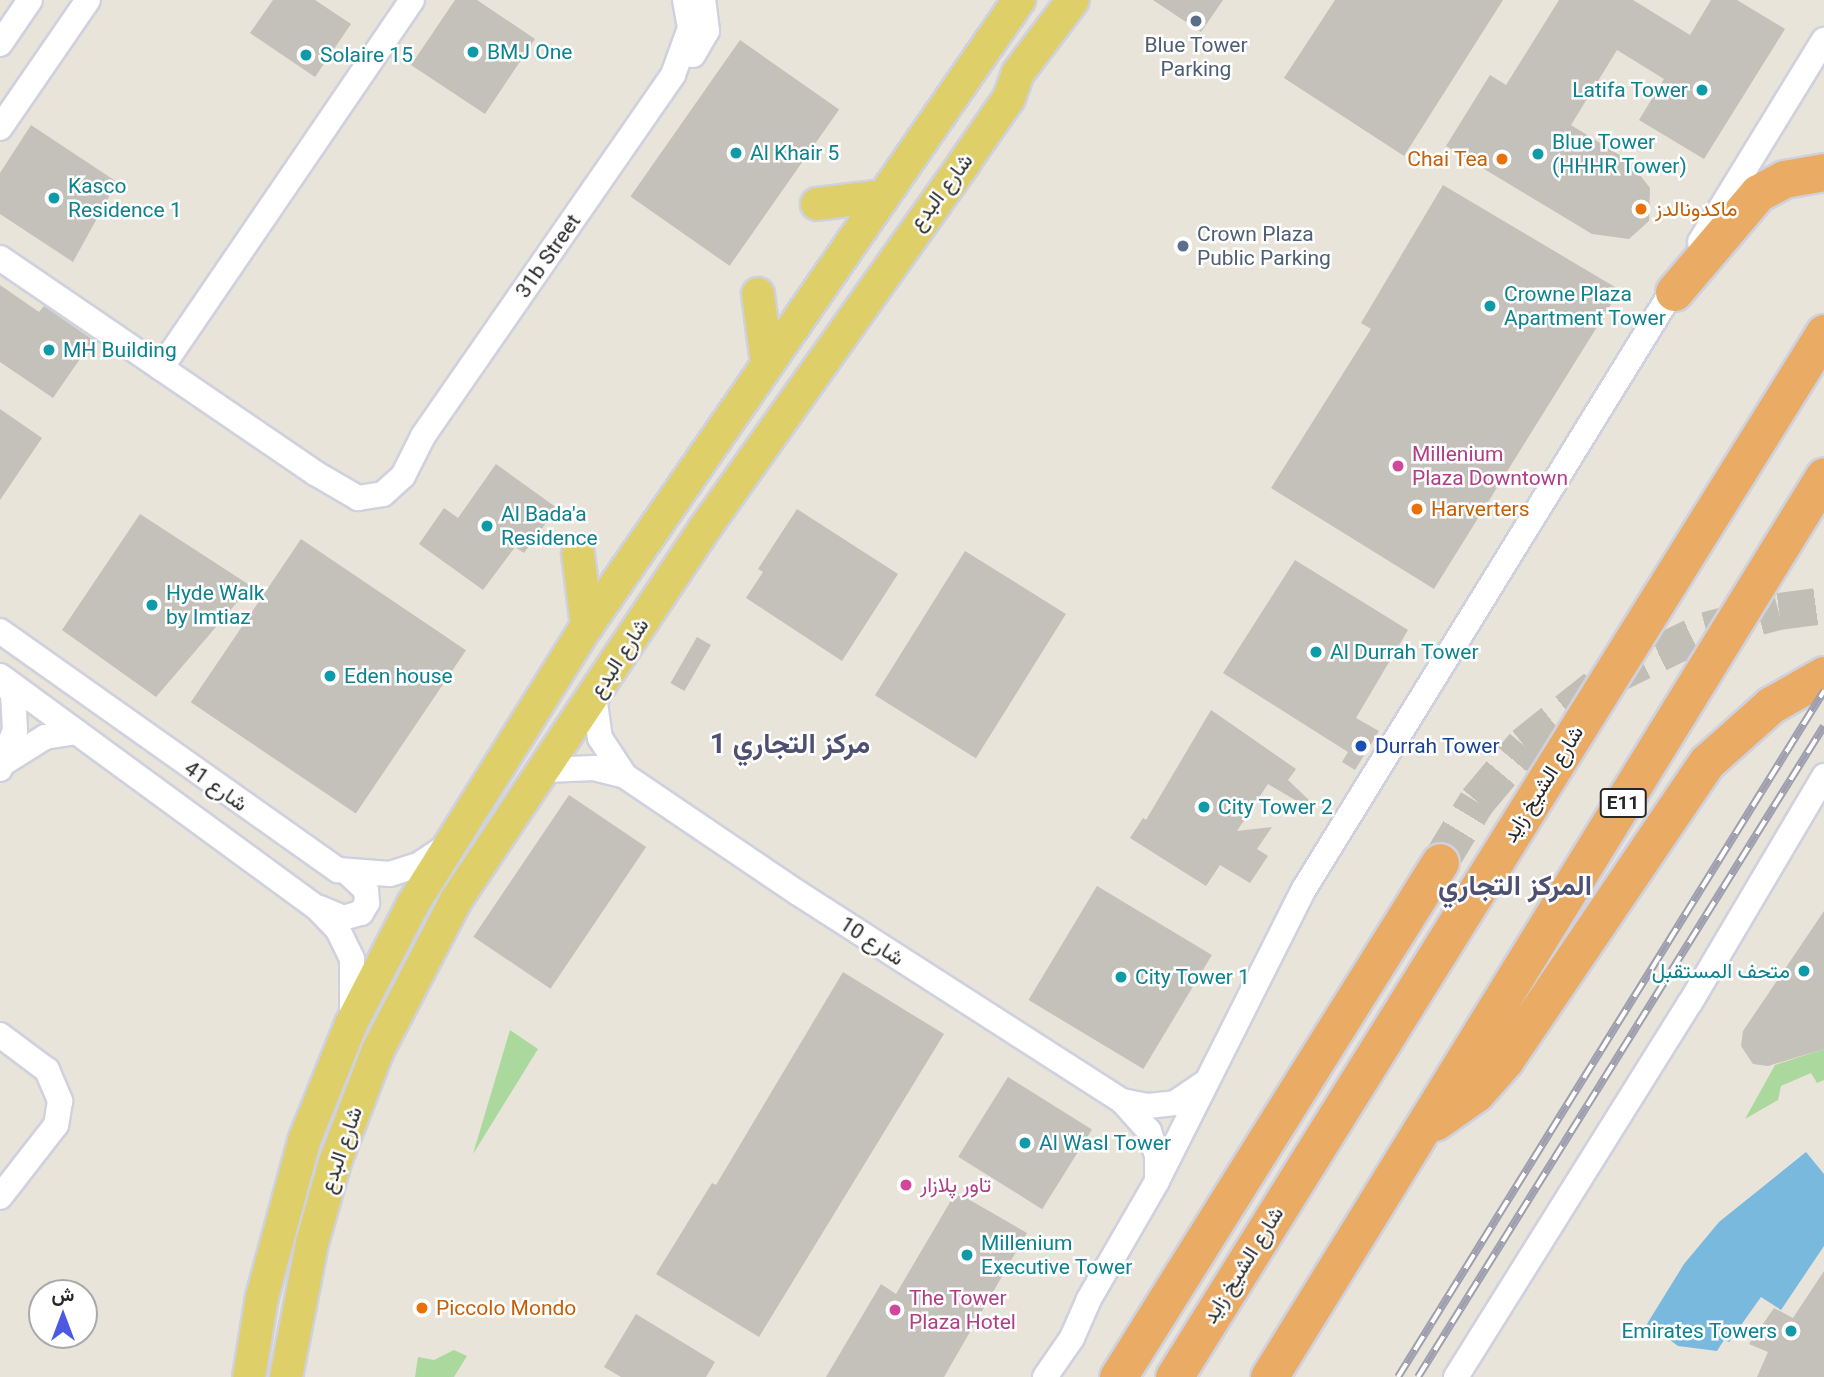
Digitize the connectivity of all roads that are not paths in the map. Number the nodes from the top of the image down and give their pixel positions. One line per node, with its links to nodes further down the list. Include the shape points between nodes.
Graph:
1 (30, 0): 9 (street)
2 (88, 0): 12 (street)
3 (412, 0): 22 (street)
4 (685, 0): 10 (street, 31b Street, via 690,28)
5 (703, 0): 10 (street, 31b Street, via 708,21 704,40)
6 (1019, 0): 11 (main road, شارع البدع)
7 (1073, 0): 14 (main road, شارع البدع)
8 (1824, 40): 18 (street)
9 (0, 44)
10 (673, 75): 22 (street, 31b Street, via 423,436 391,471 373,481 353,482 315,473)
11 (958, 93): 14 (main road, via 968,99 973,110 936,177); 15 (main road, شارع البدع)
12 (0, 128)
13 (1824, 172): 18 (highway, via 1784,178 1758,193)
14 (940, 191): 29 (main road, شارع البدع)
15 (882, 196): 16 (main road); 21 (main road, شارع البدع)
16 (817, 204)
17 (0, 258): 22 (street, 31b Street)
18 (1674, 292): 42 (street, via 1314,872)
19 (758, 294): 21 (main road)
20 (1824, 333): 52 (highway, شارع الشيخ زايد)
21 (767, 363): 25 (main road, شارع البدع)
22 (161, 368)
23 (1824, 476): 44 (highway, E11)
24 (578, 554): 25 (main road)
25 (587, 626): 35 (main road, شارع البدع)
26 (0, 631): 37 (street, شارع 41, via 318,858)
27 (1824, 675): 44 (highway, via 1771,705 1707,762 1505,1060 1467,1100)
28 (3, 678): 30 (street, شارع 41); 31 (street, via 16,721)
29 (594, 696): 32 (main road, شارع البدع); 33 (street, شارع 10, via 600,738)
30 (77, 732): 31 (street, via 45,737); 38 (street, شارع 41)
31 (2, 765)
32 (545, 770): 33 (street, شارع 10, via 594,768); 49 (main road, شارع البدع, via 456,900 409,984 368,1072 312,1243)
33 (625, 776): 43 (street, شارع 10)
34 (1824, 776): 54 (street, via 1690,1003)
35 (448, 845): 37 (street, شارع 41, via 405,870 374,876); 39 (main road, شارع البدع)
36 (1440, 862): 51 (highway)
37 (348, 873): 38 (street, via 366,890 367,903 361,913 343,918)
38 (316, 907): 39 (street, شارع 41, via 338,930 352,959)
39 (351, 1024): 48 (main road, شارع البدع, via 304,1141 280,1219)
40 (0, 1035): 45 (street, via 47,1070 58,1091 56,1125)
41 (0, 1048): 45 (street, via 30,1070 42,1089 46,1122)
42 (1208, 1081): 43 (street, شارع 10, via 1175,1102 1148,1106); 46 (street)
43 (1122, 1101): 46 (street, شارع 10, via 1149,1131 1157,1156)
44 (1422, 1130): 53 (highway, E11)
45 (36, 1149): 47 (street)
46 (1157, 1181): 50 (street, via 1096,1286 1072,1338)
47 (0, 1197)
48 (249, 1377)
49 (286, 1377)
50 (1045, 1377)
51 (1118, 1377)
52 (1174, 1377)
53 (1269, 1377)
54 (1456, 1377)

